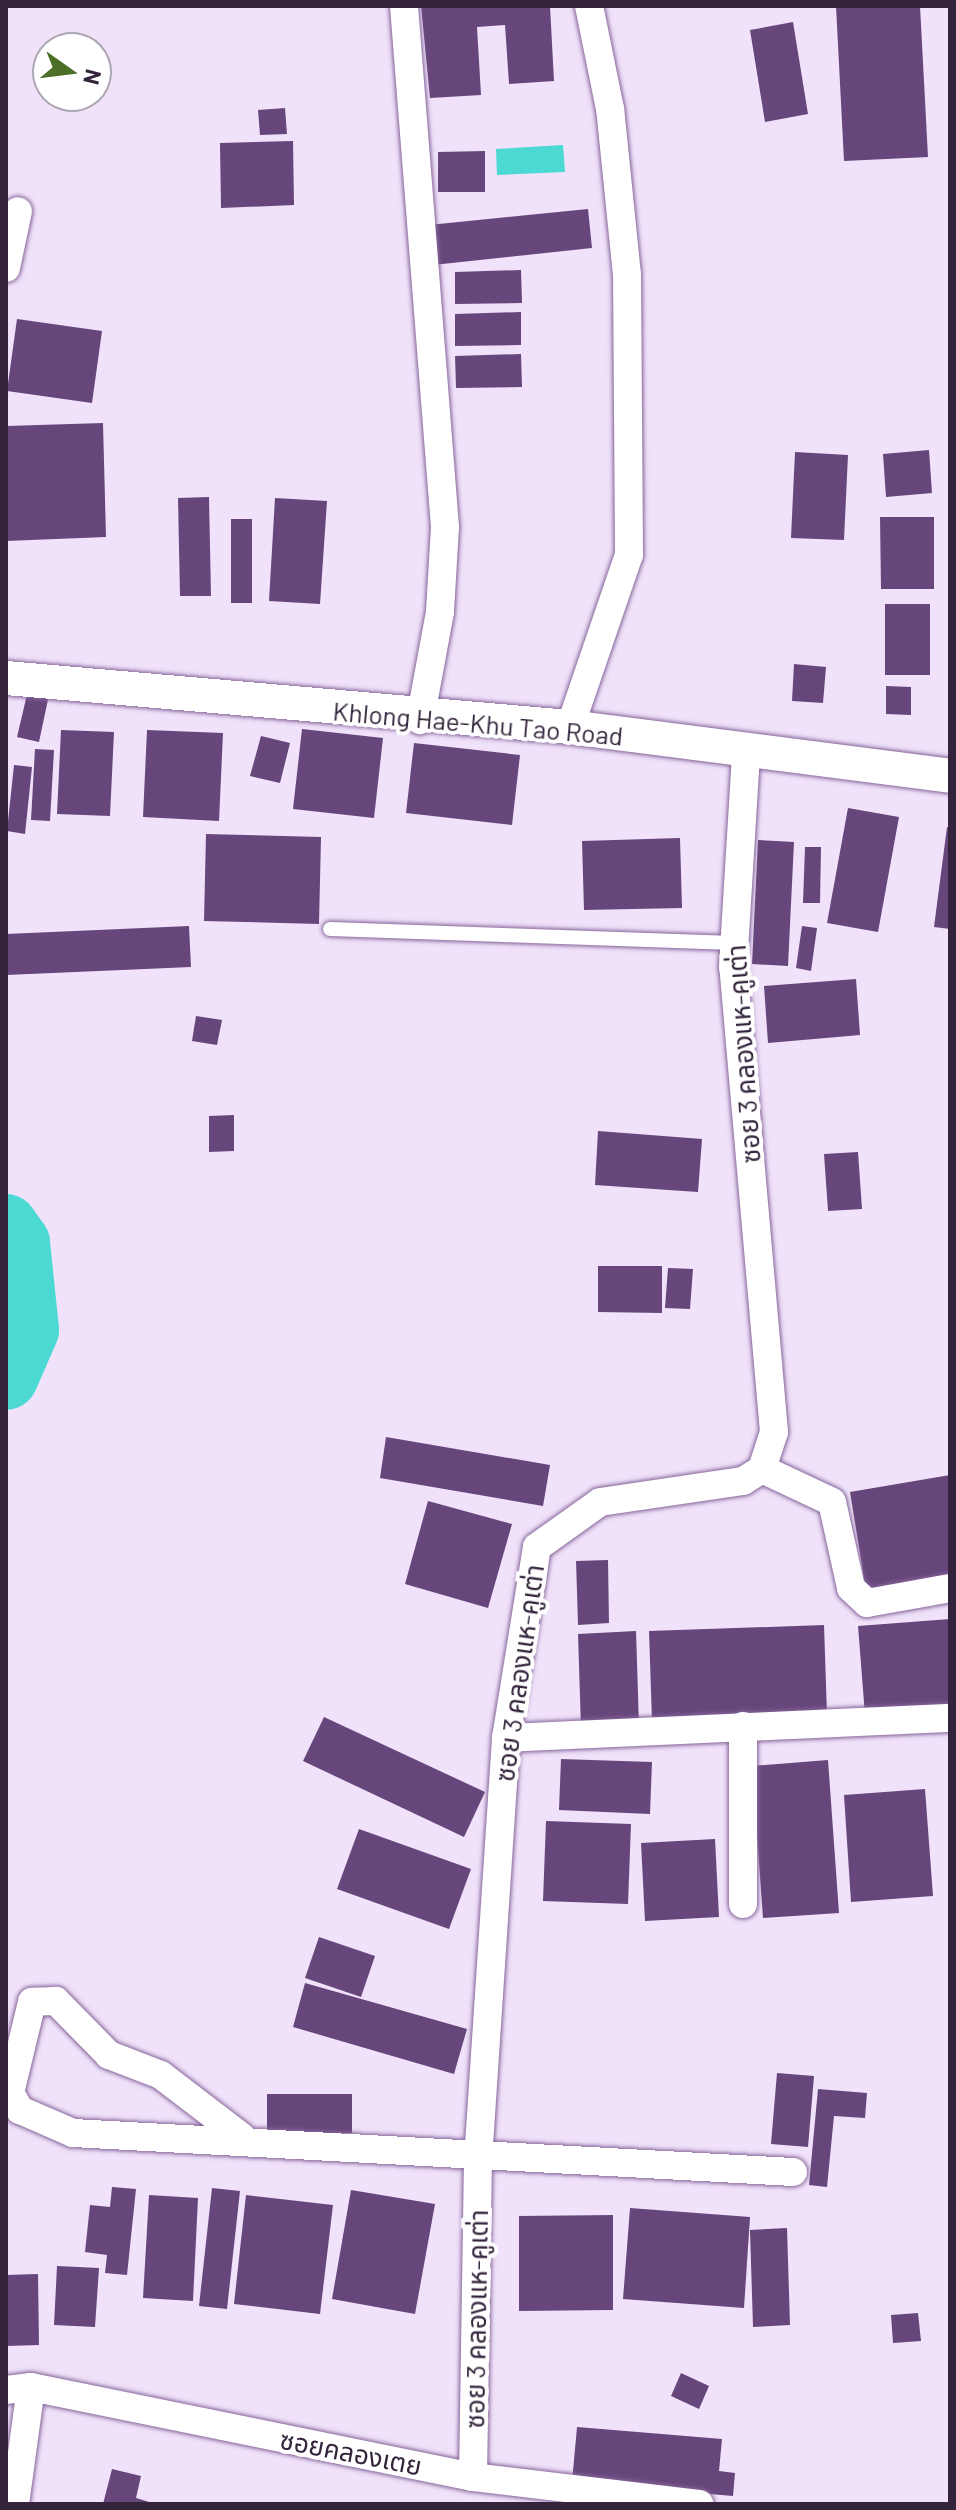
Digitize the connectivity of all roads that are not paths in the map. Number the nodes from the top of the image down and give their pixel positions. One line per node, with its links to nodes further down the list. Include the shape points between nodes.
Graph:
1 (404, 6): 6 (street, via 445,527 440,612)
2 (589, 6): 7 (street, via 610,109 627,275 629,555)
3 (18, 211): 4 (street)
4 (6, 268)
5 (6, 678): 6 (street, Khlong Hae-Khu Tao Road)
6 (420, 720): 7 (street, Khlong Hae-Khu Tao Road)
7 (570, 727): 8 (street, Khlong Hae-Khu Tao Road)
8 (746, 754): 9 (street, Khlong Hae-Khu Tao Road); 11 (street, ซอย 3 คลองแห-คูเต่า)
9 (950, 776)
10 (330, 929): 11 (lane)
11 (734, 943): 12 (street, ซอย 3 คลองแห-คูเต่า, via 774,1432)
12 (762, 1469): 13 (street, via 832,1502 842,1520 851,1588 867,1603); 16 (street, ซอย 3 คลองแห-คูเต่า, via 743,1481 600,1502 537,1547)
13 (950, 1588)
14 (950, 1718): 15 (street)
15 (743, 1726): 16 (street); 17 (street)
16 (506, 1738): 19 (street, ซอย 3 คลองแห-คูเต่า)
17 (743, 1904)
18 (242, 2137): 18 (street, via 94,2135 20,2110 10,2093 12,2071 32,2002 56,2001 109,2055 161,2075); 19 (street)
19 (478, 2160): 20 (street); 22 (street, ซอย 3 คลองแห-คูเต่า)
20 (793, 2172)
21 (19, 2389): 22 (street, ซอยคลองเตย); 23 (street)
22 (473, 2477): 24 (street, ซอยคลองเตย)
23 (15, 2504)
24 (699, 2504)

